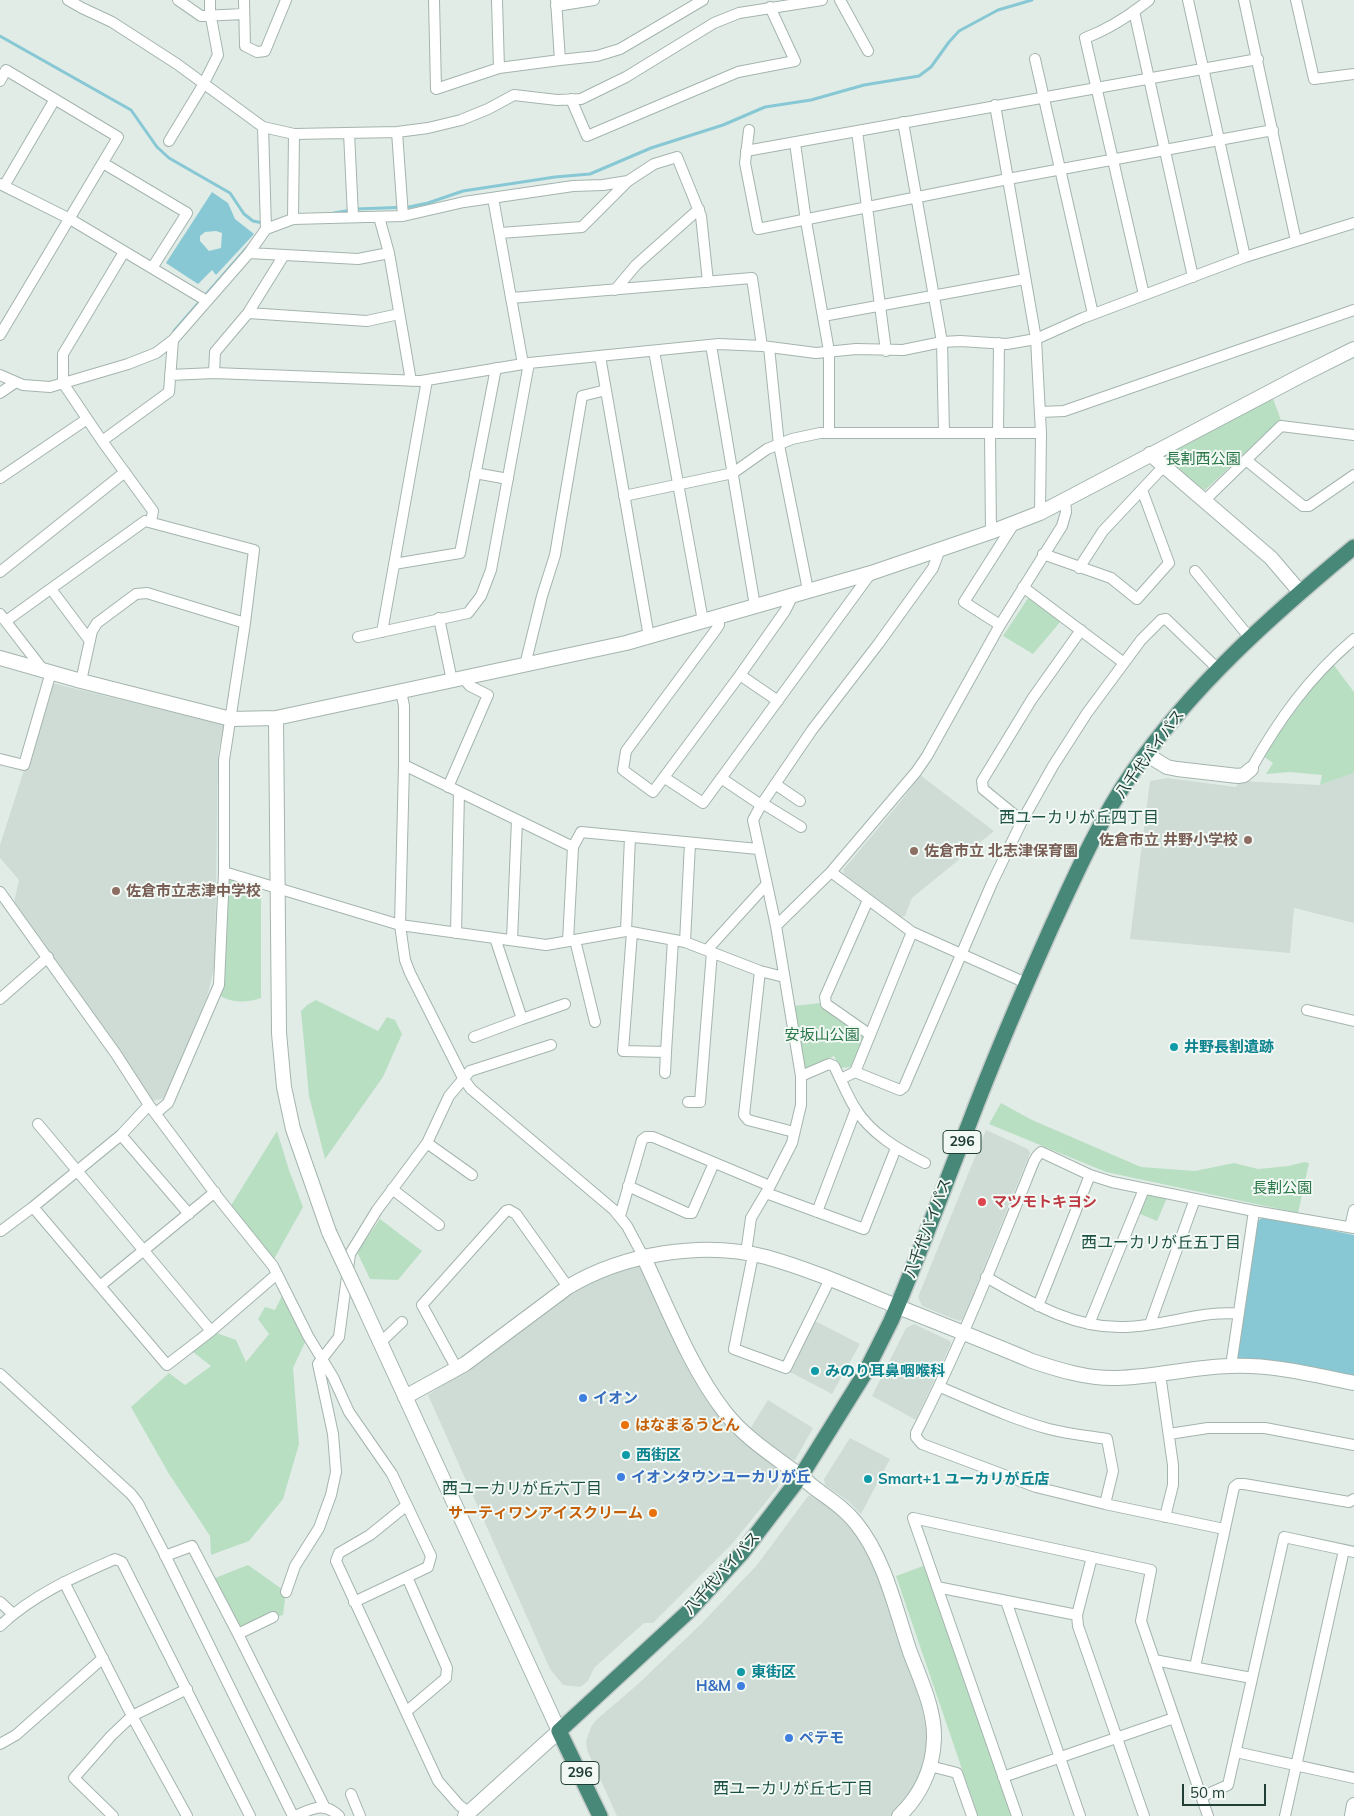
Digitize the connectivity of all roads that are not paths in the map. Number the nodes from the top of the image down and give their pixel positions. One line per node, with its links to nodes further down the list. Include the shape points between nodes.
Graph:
1 (68, 0): 31 (street, via 112,22)
2 (178, 0): 21 (street, via 201,16)
3 (210, 0): 21 (street)
4 (244, 0): 20 (street)
5 (286, 0): 20 (street, via 265,51 257,52 246,46)
6 (434, 0): 7 (street); 26 (street, via 436,89)
7 (438, 0)
8 (497, 0): 26 (street)
9 (594, 0): 17 (street)
10 (703, 0): 25 (street, via 620,49 597,56)
11 (822, 0): 18 (street)
12 (840, 0): 22 (street)
13 (1149, 0): 19 (street)
14 (1188, 0): 27 (street)
15 (1244, 0): 24 (street)
16 (1296, 0): 28 (street, via 1314,79)
17 (556, 3): 25 (street)
18 (770, 7): 34 (street, via 739,13 714,23 626,77 581,99); 34 (street, via 795,61 738,72 587,136)
19 (1134, 11): 29 (street); 32 (street, via 1085,38)
20 (244, 14): 21 (street)
21 (211, 16): 31 (street, via 218,55)
22 (868, 51)
23 (1036, 59): 33 (street)
24 (1258, 59): 27 (street); 40 (street)
25 (560, 60): 26 (street)
26 (499, 68)
27 (1203, 68): 29 (street); 45 (street)
28 (1354, 74)
29 (1150, 78): 32 (street); 48 (street)
30 (0, 81): 35 (street, via 6,70)
31 (203, 84): 38 (street); 46 (street)
32 (1096, 87): 33 (street); 50 (street)
33 (1044, 96): 36 (street); 52 (street)
34 (571, 99): 42 (street, via 514,95 462,120)
35 (55, 100): 51 (street, via 118,138); 55 (street)
36 (995, 105): 37 (street); 53 (street)
37 (903, 122): 41 (street); 57 (street)
38 (262, 127): 44 (street); 67 (street)
39 (749, 130): 49 (street)
40 (1273, 130): 45 (street); 69 (street)
41 (857, 131): 47 (street); 58 (street)
42 (397, 132): 43 (street); 62 (street)
43 (349, 133): 44 (street); 60 (street)
44 (294, 134): 64 (street)
45 (1219, 140): 48 (street); 74 (street)
46 (169, 141)
47 (794, 143): 49 (street); 65 (street)
48 (1166, 150): 50 (street); 76 (street)
49 (746, 151): 65 (street, via 745,162 758,230)
50 (1114, 160): 52 (street); 80 (street)
51 (104, 163): 63 (street); 75 (street, via 187,214)
52 (1060, 170): 53 (street); 88 (street)
53 (1008, 180): 57 (street); 77 (street)
54 (628, 181): 56 (street); 59 (street, via 654,164 677,157); 68 (street, via 582,227)
55 (2, 185): 63 (street)
56 (494, 198): 62 (street); 68 (street)
57 (916, 198): 58 (street); 81 (street)
58 (867, 208): 65 (street); 84 (street)
59 (699, 210): 78 (street); 79 (street, via 636,265)
60 (353, 216): 61 (street); 64 (street)
61 (380, 216): 62 (street); 72 (street)
62 (403, 216)
63 (70, 219): 70 (street); 90 (street)
64 (293, 219): 67 (street)
65 (806, 221): 89 (street)
66 (1354, 223): 69 (street)
67 (266, 229): 71 (street)
68 (500, 234): 82 (street)
69 (1296, 240): 74 (street)
70 (124, 252): 75 (street); 110 (street, via 63,354)
71 (249, 253): 73 (street); 83 (street)
72 (388, 253): 73 (street, via 358,260); 87 (street)
73 (284, 255): 86 (street)
74 (1245, 257): 76 (street)
75 (152, 268): 83 (street)
76 (1193, 277): 80 (street)
77 (1026, 279): 81 (street); 91 (street)
78 (708, 282): 79 (street); 96 (street, via 752,278)
79 (615, 290): 82 (street)
80 (1144, 295): 88 (street)
81 (934, 296): 84 (street); 93 (street)
82 (511, 298): 102 (street)
83 (207, 301): 92 (street)
84 (880, 305): 89 (street); 100 (street)
85 (1354, 310): 113 (street, via 1064,411)
86 (248, 313): 87 (street, via 367,321); 104 (street, via 215,352)
87 (399, 314): 109 (street)
88 (1093, 314): 91 (street)
89 (823, 316): 99 (street)
90 (0, 334)
91 (1036, 339): 94 (street); 113 (street)
92 (172, 340): 106 (street); 110 (street, via 156,354)
93 (942, 342): 94 (street); 100 (street); 116 (street)
94 (999, 343): 117 (street)
95 (711, 345): 96 (street); 98 (street); 127 (street)
96 (765, 346): 99 (street); 121 (street)
97 (1354, 349): 122 (street)
98 (654, 351): 101 (street); 131 (street)
99 (829, 351): 100 (street); 115 (street)
100 (886, 351)
101 (600, 356): 102 (street); 111 (street)
102 (526, 363): 103 (street); 130 (street)
103 (496, 368): 107 (street); 126 (street)
104 (214, 373): 106 (street); 109 (street)
105 (0, 375): 108 (street)
106 (170, 375): 120 (street, via 169,392)
107 (427, 380): 109 (street); 143 (street)
108 (16, 382): 110 (street, via 50,387); 112 (street)
109 (411, 382)
110 (63, 383): 114 (street)
111 (606, 390): 133 (street); 169 (street, via 582,396 556,555)
112 (0, 393)
113 (1040, 412): 118 (street)
114 (87, 419): 120 (street); 129 (street)
115 (830, 433): 116 (street); 121 (street, via 792,439)
116 (944, 433): 117 (street)
117 (994, 433): 118 (street); 139 (street)
118 (1041, 433): 136 (street)
119 (1354, 435): 123 (street, via 1281,426)
120 (102, 441): 125 (street)
121 (779, 445): 127 (street, via 767,449); 150 (street)
122 (1150, 454): 124 (street); 134 (street)
123 (1246, 460): 128 (street, via 1306,507); 135 (street)
124 (1164, 466): 132 (street); 135 (street)
125 (124, 472): 137 (street, via 153,511); 146 (street)
126 (475, 473): 130 (street); 143 (street, via 460,553)
127 (733, 473): 131 (street); 153 (street)
128 (1354, 474)
129 (0, 478)
130 (508, 479): 156 (street, via 492,570 481,596 468,613)
131 (678, 484): 133 (street); 157 (street)
132 (1142, 490): 144 (street, via 1103,531); 144 (street, via 1169,563 1136,598 1115,580)
133 (624, 496): 163 (street)
134 (1065, 499): 136 (street); 142 (street, via 1064,519)
135 (1205, 500): 151 (street, via 1271,558)
136 (1040, 513): 138 (street)
137 (151, 522): 149 (street, via 145,521); 158 (street, via 254,550)
138 (1015, 522): 139 (street); 159 (street, via 964,602)
139 (991, 532): 141 (street)
140 (1354, 547): 151 (highway, 八千代バイパス / 296)
141 (940, 549): 147 (street); 185 (street, via 933,568)
142 (1043, 554): 144 (street); 148 (street)
143 (394, 564): 161 (street)
144 (1079, 568)
145 (1195, 570): 164 (street)
146 (0, 572)
147 (871, 573): 150 (street); 176 (street)
148 (1023, 587): 159 (street); 160 (street)
149 (51, 588): 155 (street); 166 (street)
150 (808, 590): 152 (street)
151 (1300, 592): 164 (highway, 八千代バイパス / 296)
152 (793, 595): 153 (street); 172 (street)
153 (755, 606): 154 (street)
154 (718, 617): 157 (street); 183 (street, via 719,625 715,631 626,751 624,770 654,792)
155 (3, 618): 171 (street)
156 (439, 618): 161 (street); 173 (street)
157 (703, 621): 163 (street)
158 (245, 623): 166 (street, via 147,592 136,594 96,623); 178 (street)
159 (1000, 625): 198 (street, via 928,756)
160 (1081, 630): 168 (street); 191 (street, via 1032,699 982,781 983,790)
161 (382, 632): 162 (street)
162 (358, 637)
163 (649, 637): 169 (street)
164 (1250, 638): 170 (highway, 八千代バイパス / 296)
165 (1354, 639): 182 (street, via 1302,690)
166 (90, 641): 174 (street)
167 (0, 658): 171 (street)
168 (1124, 663): 170 (street, via 1141,640 1166,619); 191 (street, via 1087,713)
169 (525, 665): 173 (street)
170 (1218, 669): 179 (highway, 八千代バイパス / 296)
171 (47, 672): 174 (street); 180 (street, via 24,765)
172 (740, 675): 176 (street); 183 (street)
173 (457, 680): 175 (street); 186 (street, via 488,695)
174 (81, 681): 178 (street)
175 (401, 691): 177 (street); 181 (street)
176 (778, 701): 184 (street)
177 (276, 718): 178 (street); 200 (street)
178 (231, 719): 197 (street, via 224,760)
179 (1146, 754): 182 (street, via 1167,767 1177,769 1238,776); 218 (highway, 八千代バイパス / 296, via 1131,774 1083,860)
180 (0, 759)
181 (404, 765): 186 (street); 203 (street)
182 (1251, 769)
183 (666, 778): 184 (street, via 703,803)
184 (721, 778): 189 (street)
185 (775, 784): 188 (street); 189 (street)
186 (448, 787): 187 (street)
187 (459, 792): 190 (street); 207 (street)
188 (800, 801)
189 (762, 804): 192 (street); 196 (street, via 753,820)
190 (518, 820): 195 (street); 209 (street)
191 (1022, 821): 214 (street)
192 (801, 827)
193 (630, 837): 194 (street); 195 (street, via 581,832); 205 (street)
194 (690, 843): 196 (street); 212 (street)
195 (574, 847): 210 (street)
196 (758, 849): 199 (street)
197 (224, 872): 200 (street); 237 (street, via 219,985 168,1103)
198 (831, 872): 202 (street); 204 (street)
199 (766, 885): 204 (street); 213 (street)
200 (278, 888): 203 (street); 279 (street, bridge, via 279,1033 284,1087 294,1129 329,1232)
201 (0, 892): 215 (street)
202 (868, 900): 206 (street); 225 (street, via 825,996 826,1004)
203 (400, 925): 207 (street); 232 (street, via 410,973)
204 (776, 926): 217 (street)
205 (629, 932): 210 (street); 211 (street); 228 (street, via 623,1051)
206 (912, 932): 214 (street); 225 (street)
207 (456, 933): 208 (street)
208 (495, 938): 209 (street); 222 (street)
209 (512, 940): 210 (street, via 546,945)
210 (571, 940): 224 (street)
211 (673, 940): 212 (street); 228 (street)
212 (685, 942): 213 (street)
213 (709, 951): 216 (street); 234 (street, via 700,1102)
214 (962, 954): 218 (street); 229 (street, via 904,1088 900,1090)
215 (48, 957): 219 (street); 235 (street)
216 (760, 971): 217 (street); 239 (street, via 744,1115 748,1120)
217 (784, 977): 231 (street)
218 (1026, 983): 272 (highway, 八千代バイパス / 296)
219 (0, 999)
220 (565, 1004): 222 (street)
221 (1307, 1010): 223 (street)
222 (522, 1019): 226 (street)
223 (1354, 1021)
224 (595, 1022)
225 (869, 1034): 229 (street)
226 (474, 1037)
227 (551, 1045): 232 (street, via 470,1071)
228 (666, 1052): 230 (street)
229 (855, 1072): 233 (street)
230 (665, 1073)
231 (801, 1076): 233 (street, via 829,1064 834,1066); 239 (street, via 801,1105)
232 (463, 1078): 241 (street, via 450,1096); 259 (street, via 471,1089)
233 (841, 1079): 236 (street)
234 (688, 1102)
235 (149, 1105): 237 (street); 240 (street)
236 (856, 1109): 242 (street); 257 (street)
237 (156, 1114): 252 (street)
238 (38, 1124): 245 (street)
239 (794, 1132): 251 (street, via 788,1152)
240 (121, 1135): 245 (street); 258 (street)
241 (427, 1143): 246 (street); 250 (street)
242 (896, 1148): 244 (street); 257 (street, via 864,1230)
243 (714, 1163): 248 (street, via 690,1214); 248 (street, via 646,1137 642,1140); 251 (street)
244 (925, 1163)
245 (78, 1171): 254 (street); 263 (street)
246 (472, 1175)
247 (1090, 1175): 249 (street); 267 (street, via 1041,1152); 271 (street)
248 (628, 1186): 259 (street)
249 (1144, 1189): 253 (street); 275 (street)
250 (392, 1190): 260 (street); 280 (street, via 350,1254 338,1336)
251 (768, 1190): 257 (street); 264 (street, via 751,1218)
252 (215, 1192): 258 (street); 266 (street)
253 (1195, 1199): 256 (street); 276 (street)
254 (33, 1207): 262 (street); 269 (street)
255 (1354, 1210): 261 (street)
256 (1254, 1211): 261 (street); 273 (street)
257 (817, 1212)
258 (189, 1214): 263 (street)
259 (620, 1216): 265 (street)
260 (439, 1225)
261 (1352, 1227)
262 (1, 1231)
263 (145, 1251): 269 (street); 277 (street)
264 (749, 1254): 265 (street, via 700,1251); 268 (street); 268 (street, via 734,1349 786,1368)
265 (643, 1256): 270 (street, via 599,1270); 290 (street, via 693,1361 725,1412 763,1449)
266 (277, 1274): 277 (street); 280 (street, via 308,1336)
267 (986, 1277): 271 (street); 278 (street)
268 (830, 1278): 272 (street)
269 (100, 1286): 277 (street, via 166,1365)
270 (568, 1287): 282 (street); 282 (street, via 516,1214 506,1211 422,1305)
271 (1038, 1306): 275 (street)
272 (897, 1307): 278 (street); 290 (highway, 八千代バイパス / 296, via 865,1373)
273 (1239, 1313): 276 (street); 281 (street)
274 (402, 1322): 279 (street)
275 (1089, 1324): 276 (street, via 1126,1327)
276 (1150, 1324)
277 (211, 1331)
278 (965, 1332): 284 (street, via 1058,1370 1116,1378); 286 (street)
279 (380, 1343): 287 (street)
280 (323, 1358): 293 (street, via 349,1412 392,1474); 302 (street, via 318,1368 332,1434 336,1472 319,1528 295,1566)
281 (1231, 1366): 284 (street); 285 (street, via 1270,1368)
282 (457, 1368): 287 (street)
283 (0, 1374): 297 (street, via 130,1494 138,1503)
284 (1160, 1374): 288 (street)
285 (1354, 1383)
286 (940, 1387): 292 (street, via 1048,1429 1107,1438 1113,1471); 292 (street, via 916,1433 922,1444 1036,1487)
287 (405, 1397): 319 (street)
288 (1169, 1434): 289 (street, via 1231,1427 1265,1428); 294 (street, via 1173,1465)
289 (1354, 1445)
290 (801, 1476): 319 (highway, 八千代バイパス / 296, via 742,1553 688,1612); 325 (street, via 839,1505 856,1523 881,1566 932,1718 934,1737)
291 (1354, 1499): 295 (street, via 1348,1502 1238,1484 1234,1487)
292 (1105, 1504): 294 (street)
293 (407, 1505): 299 (street, via 431,1556 428,1567); 305 (street, via 370,1535 339,1553 336,1561)
294 (1165, 1517): 295 (street)
295 (1224, 1529): 313 (street)
296 (1349, 1551): 314 (street, via 1284,1537); 324 (street)
297 (165, 1556): 310 (street, via 192,1546); 336 (street)
298 (1092, 1556): 301 (street, via 913,1518); 307 (street); 312 (street, via 1151,1570 1140,1621)
299 (407, 1577): 305 (street); 316 (street, via 447,1668 446,1678)
300 (64, 1582): 306 (street, via 35,1597); 311 (street); 315 (street, via 115,1559 122,1562)
301 (937, 1587): 303 (street); 326 (street)
302 (286, 1592)
303 (1006, 1601): 307 (street); 323 (street)
304 (0, 1602): 306 (street)
305 (354, 1602): 316 (street)
306 (13, 1614): 309 (street)
307 (1077, 1615): 320 (street)
308 (273, 1617): 310 (street)
309 (0, 1626)
310 (238, 1634): 331 (street)
311 (103, 1658): 317 (street); 321 (street, via 16,1735)
312 (1154, 1660): 313 (street); 318 (street)
313 (1195, 1666): 314 (street)
314 (1252, 1678): 322 (street)
315 (187, 1689): 317 (street); 335 (street)
316 (407, 1711): 332 (street, via 438,1781)
317 (132, 1716): 333 (street, via 74,1778); 334 (street)
318 (1174, 1718): 320 (street); 329 (street)
319 (559, 1731): 332 (street); 339 (highway, 296)
320 (1117, 1737): 323 (street); 344 (street)
321 (0, 1744)
322 (1236, 1752): 324 (street); 329 (street, via 1228,1786)
323 (1060, 1757): 326 (street); 343 (street)
324 (1296, 1765): 327 (street); 346 (street)
325 (930, 1766): 340 (street, via 919,1791); 341 (street, via 957,1773)
326 (1003, 1777): 342 (street)
327 (1354, 1778)
328 (351, 1794): 338 (street)
329 (1201, 1796): 345 (street)
330 (1354, 1805): 347 (street)
331 (325, 1808): 336 (street); 337 (street, via 334,1810)
332 (467, 1814)
333 (113, 1816)
334 (187, 1816)
335 (250, 1816)
336 (294, 1816)
337 (339, 1816)
338 (360, 1816)
339 (600, 1816)
340 (899, 1816)
341 (972, 1816)
342 (1017, 1816)
343 (1080, 1816)
344 (1144, 1816)
345 (1208, 1816)
346 (1285, 1816)
347 (1352, 1816)

